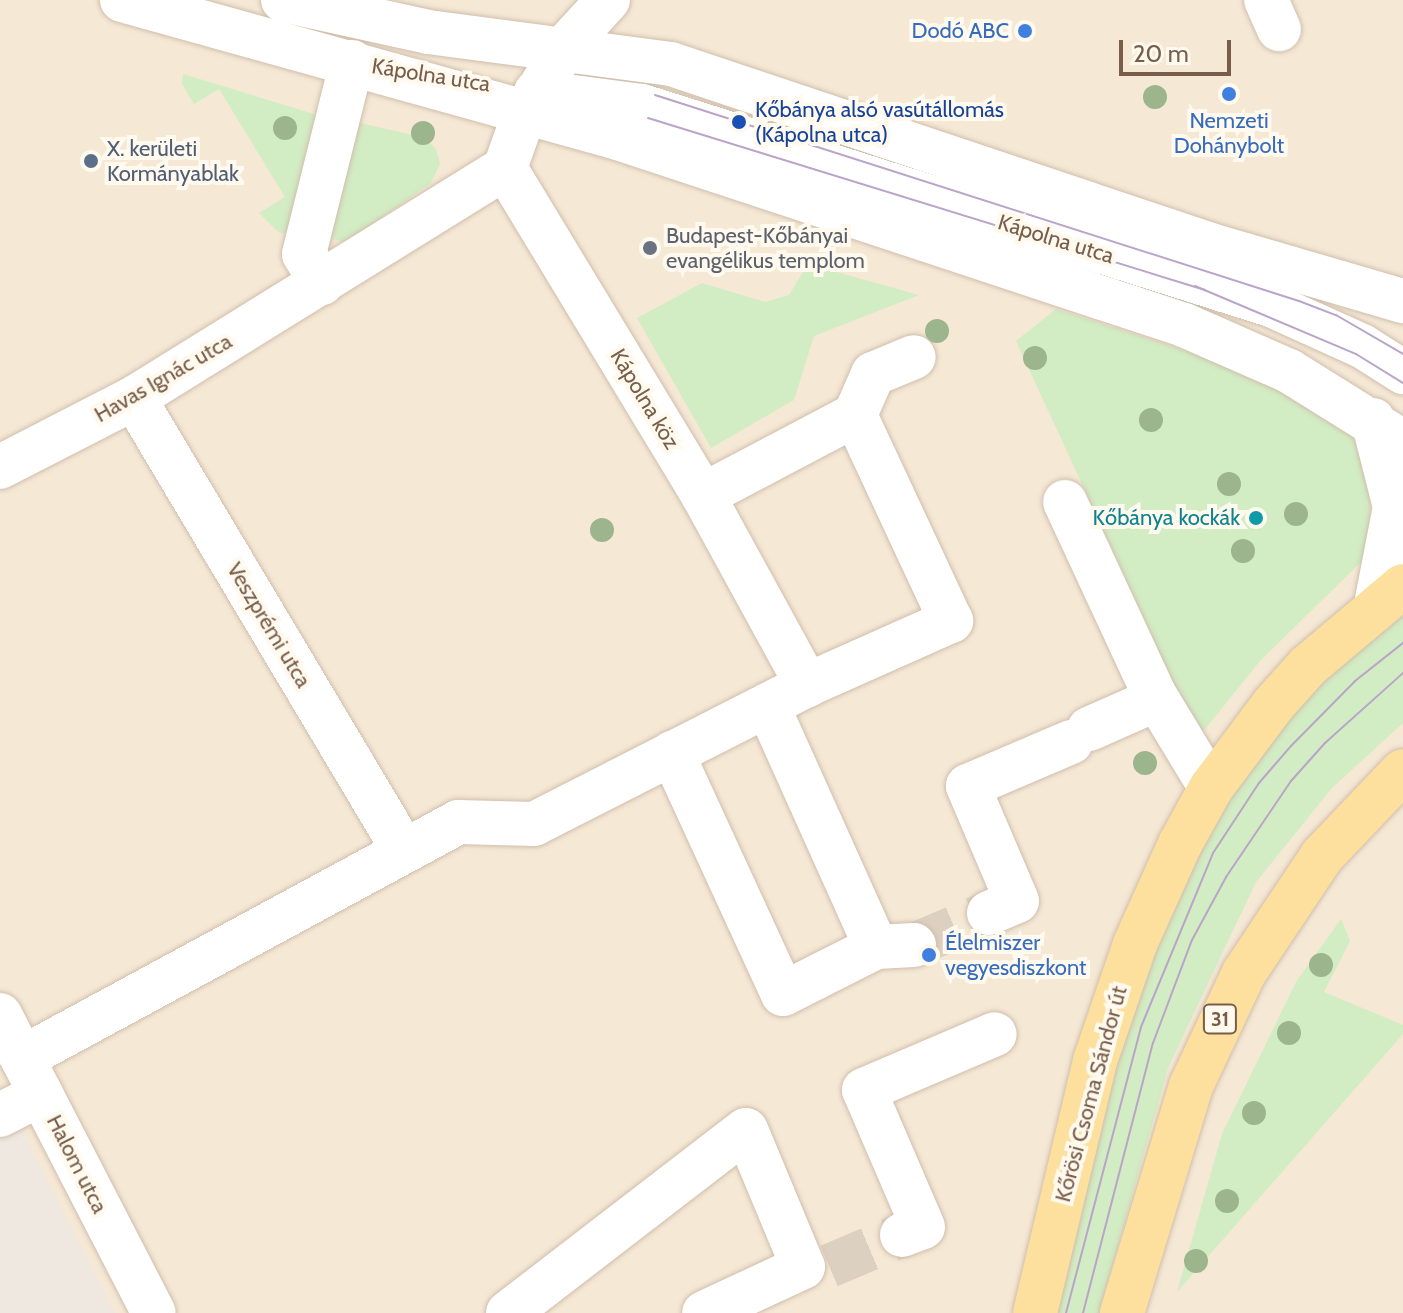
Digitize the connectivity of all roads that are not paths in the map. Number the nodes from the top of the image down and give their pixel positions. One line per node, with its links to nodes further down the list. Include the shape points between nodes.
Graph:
1 (122, 0): 6 (street, Kápolna utca)
2 (283, 0): 4 (street, Kápolna utca)
3 (608, 0): 5 (street)
4 (420, 16): 5 (street, Kápolna utca)
5 (565, 47): 7 (street); 10 (street, Kápolna utca, via 671,64 1211,245)
6 (352, 62): 7 (street, Kápolna utca); 9 (street)
7 (531, 102): 8 (street); 12 (street, Kápolna utca, via 642,106 1271,305 1362,346); 15 (street, Kápolna utca, via 618,138 1184,325 1289,371)
8 (505, 168): 9 (street, Havas Ignác utca); 17 (street, Kápolna köz)
9 (313, 269): 13 (street, Havas Ignác utca)
10 (1403, 301)
11 (914, 357): 14 (street, via 873,374)
12 (1403, 372)
13 (134, 398): 16 (street, Havas Ignác utca); 26 (street, Veszprémi utca)
14 (855, 415): 17 (street); 20 (street, via 951,621)
15 (1388, 431): 19 (street, Kápolna utca, via 1395,507)
16 (0, 467)
17 (703, 495): 20 (street, Kápolna köz)
18 (1065, 502): 21 (street)
19 (1390, 596): 25 (main road, Kőrösi Csoma Sándor út, via 1308,666)
20 (807, 685): 22 (street)
21 (1157, 699): 25 (street); 27 (street, via 968,786 1017,901)
22 (767, 705): 23 (street); 23 (street, via 895,946 783,994)
23 (672, 753): 26 (street, via 534,824 458,822)
24 (1403, 771): 37 (main road, 31, via 1322,856 1244,973 1191,1086)
25 (1211, 788): 36 (main road, Kőrösi Csoma Sándor út, via 1159,887 1119,989 1095,1061)
26 (404, 851): 30 (street)
27 (989, 913)
28 (0, 1015): 30 (street, Halom utca)
29 (995, 1034): 32 (street, via 864,1090 923,1227)
30 (31, 1076): 31 (street); 33 (street, Halom utca)
31 (0, 1115)
32 (902, 1235)
33 (154, 1313)
34 (508, 1313): 35 (street, via 746,1130 816,1267)
35 (704, 1313)
36 (1035, 1313)
37 (1122, 1313)

